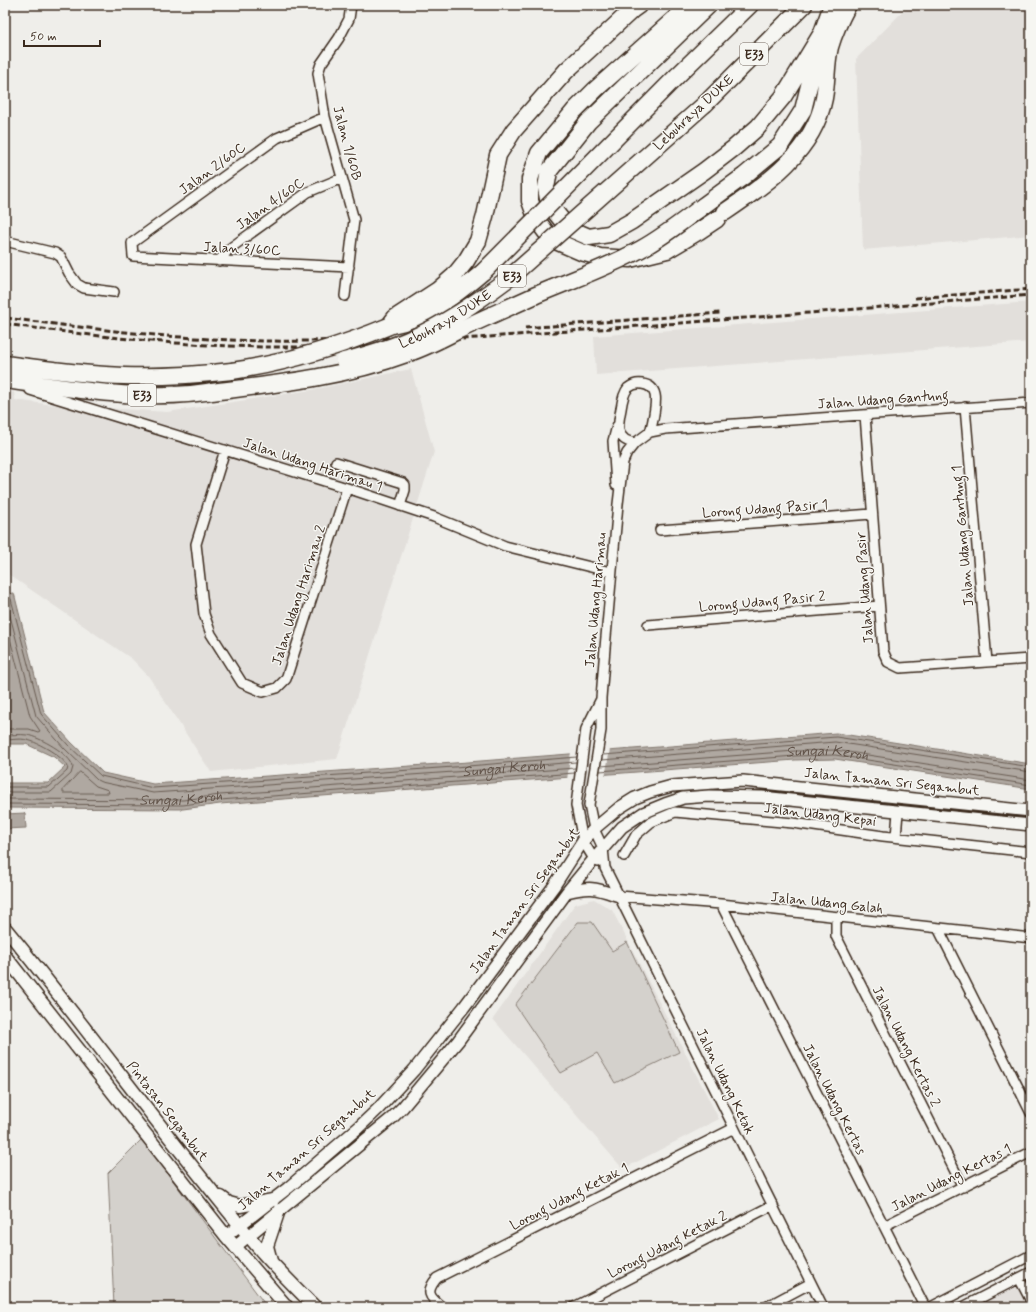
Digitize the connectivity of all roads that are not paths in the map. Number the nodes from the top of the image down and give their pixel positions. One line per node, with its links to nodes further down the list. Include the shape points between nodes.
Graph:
1 (351, 5): 10 (street, Jalan 1/60B, via 349,19 318,73)
2 (639, 5): 18 (highway, via 566,71 514,130 498,155 478,241 466,261 438,290 395,318)
3 (690, 5): 8 (highway, via 596,89 539,153 530,179 530,201 537,220 551,239 600,257 630,259 667,250 721,216 785,167 809,138 819,118 824,99 830,47)
4 (709, 5): 9 (highway, via 588,122 549,171 546,188 549,204 568,228 589,236 609,234 632,221 728,153 758,126 783,97)
5 (750, 5): 18 (highway, Lebuhraya DUKE / E33, bridge, via 484,271 424,315)
6 (804, 5): 22 (highway, Lebuhraya DUKE / E33, bridge, via 705,104 509,278 459,314 408,340 369,354 307,372)
7 (832, 5): 9 (highway)
8 (848, 5)
9 (822, 33): 22 (highway, bridge, via 803,110 780,146 662,237 640,250 408,354 371,365 304,379)
10 (324, 117): 11 (street, Jalan 1/60B); 13 (street, Jalan 2/60C, via 277,138 132,243)
11 (342, 178): 14 (street, Jalan 4/60C, via 308,192 229,249); 15 (street, Jalan 1/60B, via 354,220)
12 (5, 240): 16 (street, via 55,252 61,257 77,284 84,288)
13 (133, 256): 14 (street, Jalan 3/60C)
14 (218, 261): 15 (street, Jalan 3/60C)
15 (349, 267): 17 (street, Jalan 1/60B)
16 (114, 292)
17 (345, 296)
18 (389, 326): 19 (highway, Lebuhraya DUKE / E33, bridge, via 303,357 251,368 194,375 86,374)
19 (5, 364)
20 (5, 380): 22 (highway, Lebuhraya DUKE / E33, via 118,394 190,395)
21 (5, 386): 30 (street, Jalan Udang Harimau 1, via 33,390)
22 (211, 392)
23 (1031, 403): 24 (street, Jalan Udang Gantung)
24 (965, 407): 25 (street, Jalan Udang Gantung); 41 (street, Jalan Udang Gantung 1)
25 (865, 415): 26 (street, Jalan Udang Gantung); 35 (street, Jalan Udang Pasir)
26 (737, 423): 28 (street, Jalan Udang Harimau)
27 (618, 424): 28 (street, via 624,393 631,386 642,384 651,388 656,398); 29 (street, via 618,430 624,439); 33 (street, Jalan Udang Harimau, via 613,441)
28 (650, 432): 29 (street, Jalan Udang Harimau)
29 (634, 443): 33 (street, Jalan Udang Harimau, via 623,462)
30 (225, 450): 32 (street, Jalan Udang Harimau 1); 32 (street, Jalan Udang Harimau 2, via 196,544 204,614 211,634 242,683 263,692 277,688 286,679)
31 (336, 462): 34 (street, via 403,483 405,490)
32 (347, 488): 34 (street, Jalan Udang Harimau 1)
33 (618, 504): 37 (street, Jalan Udang Harimau)
34 (400, 506): 37 (street, Jalan Udang Harimau 1, via 505,546)
35 (872, 514): 36 (street, Lorong Udang Pasir 1); 38 (street, Jalan Udang Pasir)
36 (660, 530)
37 (611, 572): 42 (street, Jalan Udang Harimau)
38 (879, 606): 39 (street, Lorong Udang Pasir 2); 41 (street, Jalan Udang Pasir, via 882,651 888,662 900,668)
39 (648, 625)
40 (1031, 659): 41 (street, Jalan Udang Pasir)
41 (987, 662)
42 (601, 698): 46 (street, Jalan Udang Harimau, via 601,730 589,805); 48 (street, Jalan Udang Harimau, via 586,729 576,805)
43 (1031, 811): 46 (street, Jalan Taman Sri Segambut, via 743,781 672,786 650,792 619,808)
44 (898, 812): 45 (street, Jalan Taman Sri Segambut); 47 (street); 49 (street, Jalan Taman Sri Segambut, via 762,797 684,798 643,813 622,827)
45 (1031, 825)
46 (594, 829): 48 (street, Jalan Taman Sri Segambut); 49 (street, Jalan Udang Harimau)
47 (896, 837): 50 (street, Jalan Udang Kepai); 51 (street, Jalan Udang Kepai, via 675,812 651,822 636,835)
48 (583, 841): 52 (street, Jalan Udang Ketak); 67 (street, Jalan Taman Sri Segambut, via 550,892 414,1070 358,1128)
49 (603, 848): 52 (street, Jalan Taman Sri Segambut); 53 (street, Jalan Udang Ketak)
50 (1031, 852)
51 (624, 856)
52 (594, 859): 53 (street, Jalan Udang Ketak); 54 (street, Jalan Taman Sri Segambut)
53 (605, 868): 55 (street, Jalan Udang Ketak)
54 (567, 892): 55 (street, via 594,888); 69 (street, Jalan Taman Sri Segambut, via 458,1041 403,1107)
55 (619, 896): 56 (street, Jalan Udang Galah); 63 (street, Jalan Udang Ketak)
56 (721, 904): 57 (street, Jalan Udang Galah); 71 (street, Jalan Udang Kertas)
57 (836, 917): 59 (street, Jalan Udang Galah); 65 (street, Jalan Udang Kertas 2, via 836,936)
58 (5, 928): 66 (main road, Pintasan Segambut)
59 (938, 928): 60 (street, Jalan Udang Galah); 62 (street)
60 (1031, 938)
61 (5, 956): 73 (main road)
62 (1031, 1113)
63 (734, 1128): 68 (street, Jalan Udang Ketak); 83 (street, Lorong Udang Ketak 1, via 437,1278 430,1290 430,1297)
64 (1031, 1152): 65 (street, Jalan Udang Kertas 1)
65 (963, 1186): 71 (street, Jalan Udang Kertas 1)
66 (210, 1187): 67 (main road, via 229,1203 240,1206); 70 (main road, Pintasan Segambut)
67 (272, 1200): 70 (street, Jalan Taman Sri Segambut)
68 (772, 1206): 79 (street, Jalan Udang Ketak); 84 (street, Lorong Udang Ketak 2)
69 (279, 1210): 72 (street, Jalan Taman Sri Segambut); 76 (main road, via 268,1246)
70 (240, 1225): 72 (main road, Pintasan Segambut); 73 (street, Jalan Taman Sri Segambut)
71 (884, 1226): 87 (street, Jalan Udang Kertas)
72 (249, 1235): 74 (street, Jalan Taman Sri Segambut); 76 (main road, Pintasan Segambut)
73 (226, 1236): 74 (main road)
74 (235, 1247): 81 (main road)
75 (1031, 1255): 88 (street)
76 (271, 1261): 82 (main road, Pintasan Segambut)
77 (1031, 1272): 78 (street)
78 (1019, 1278): 80 (street); 89 (street)
79 (811, 1283): 85 (street); 86 (street, Jalan Udang Ketak)
80 (1031, 1301)
81 (287, 1307)
82 (314, 1307)
83 (442, 1307)
84 (574, 1307)
85 (766, 1307)
86 (823, 1307)
87 (925, 1307)
88 (931, 1307)
89 (963, 1307)

